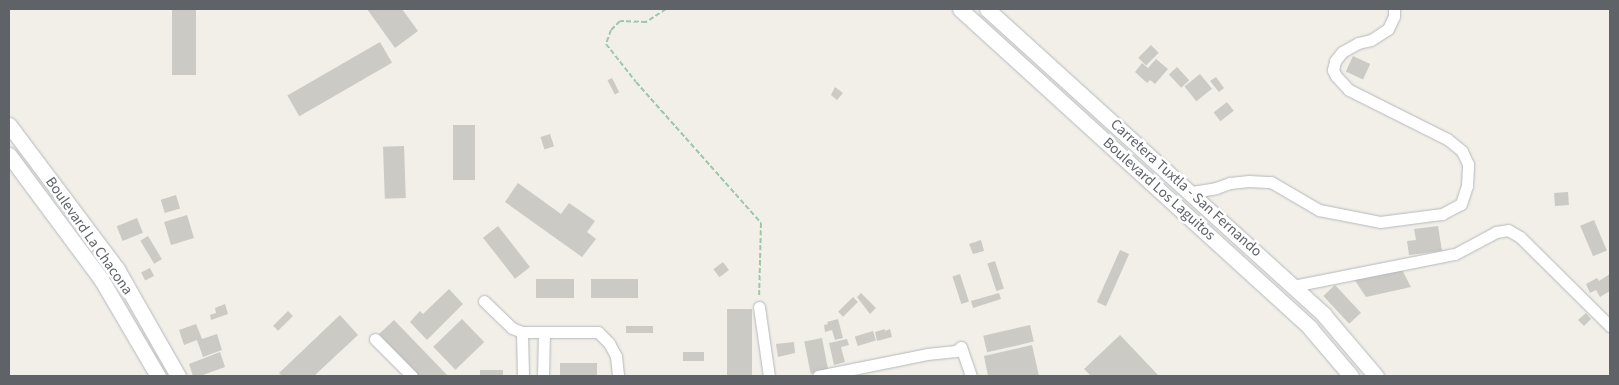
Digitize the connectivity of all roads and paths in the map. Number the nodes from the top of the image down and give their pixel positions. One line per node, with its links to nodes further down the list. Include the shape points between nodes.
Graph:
1 (666, 9): 12 (path, via 646,22 620,21 611,30 606,44 761,223)
2 (960, 9): 9 (main road, Boulevard Los Laguitos)
3 (987, 9): 7 (main road, Carretera Tuxtla - San Fernando)
4 (1394, 9): 7 (street, via 1388,28 1371,40 1342,52 1333,70 1349,90 1448,139 1462,151 1468,164 1467,186 1461,204 1442,214 1380,222 1320,210 1271,182 1230,182)
5 (9, 125): 18 (main road, Boulevard La Chacona, via 117,269)
6 (9, 155): 17 (main road, Boulevard La Chacona, via 101,279)
7 (1192, 192): 8 (main road, Carretera Tuxtla - San Fernando)
8 (1247, 244): 9 (main road); 10 (main road, Carretera Tuxtla - San Fernando)
9 (1234, 258): 26 (main road, Boulevard Los Laguitos, via 1310,328)
10 (1293, 286): 13 (street, via 1455,254 1486,237 1508,230 1520,237); 27 (main road, Carretera Tuxtla - San Fernando, via 1324,315)
11 (484, 301): 14 (street, via 512,328)
12 (759, 307): 23 (street)
13 (1610, 326)
14 (522, 332): 15 (street); 20 (street)
15 (544, 332): 21 (street); 22 (street, via 598,332 616,356)
16 (375, 339): 19 (street)
17 (158, 376)
18 (178, 376)
19 (412, 376)
20 (523, 376)
21 (544, 376)
22 (618, 376)
23 (769, 376)
24 (818, 376): 25 (street, via 961,348)
25 (971, 376)
26 (1351, 376)
27 (1376, 376)

